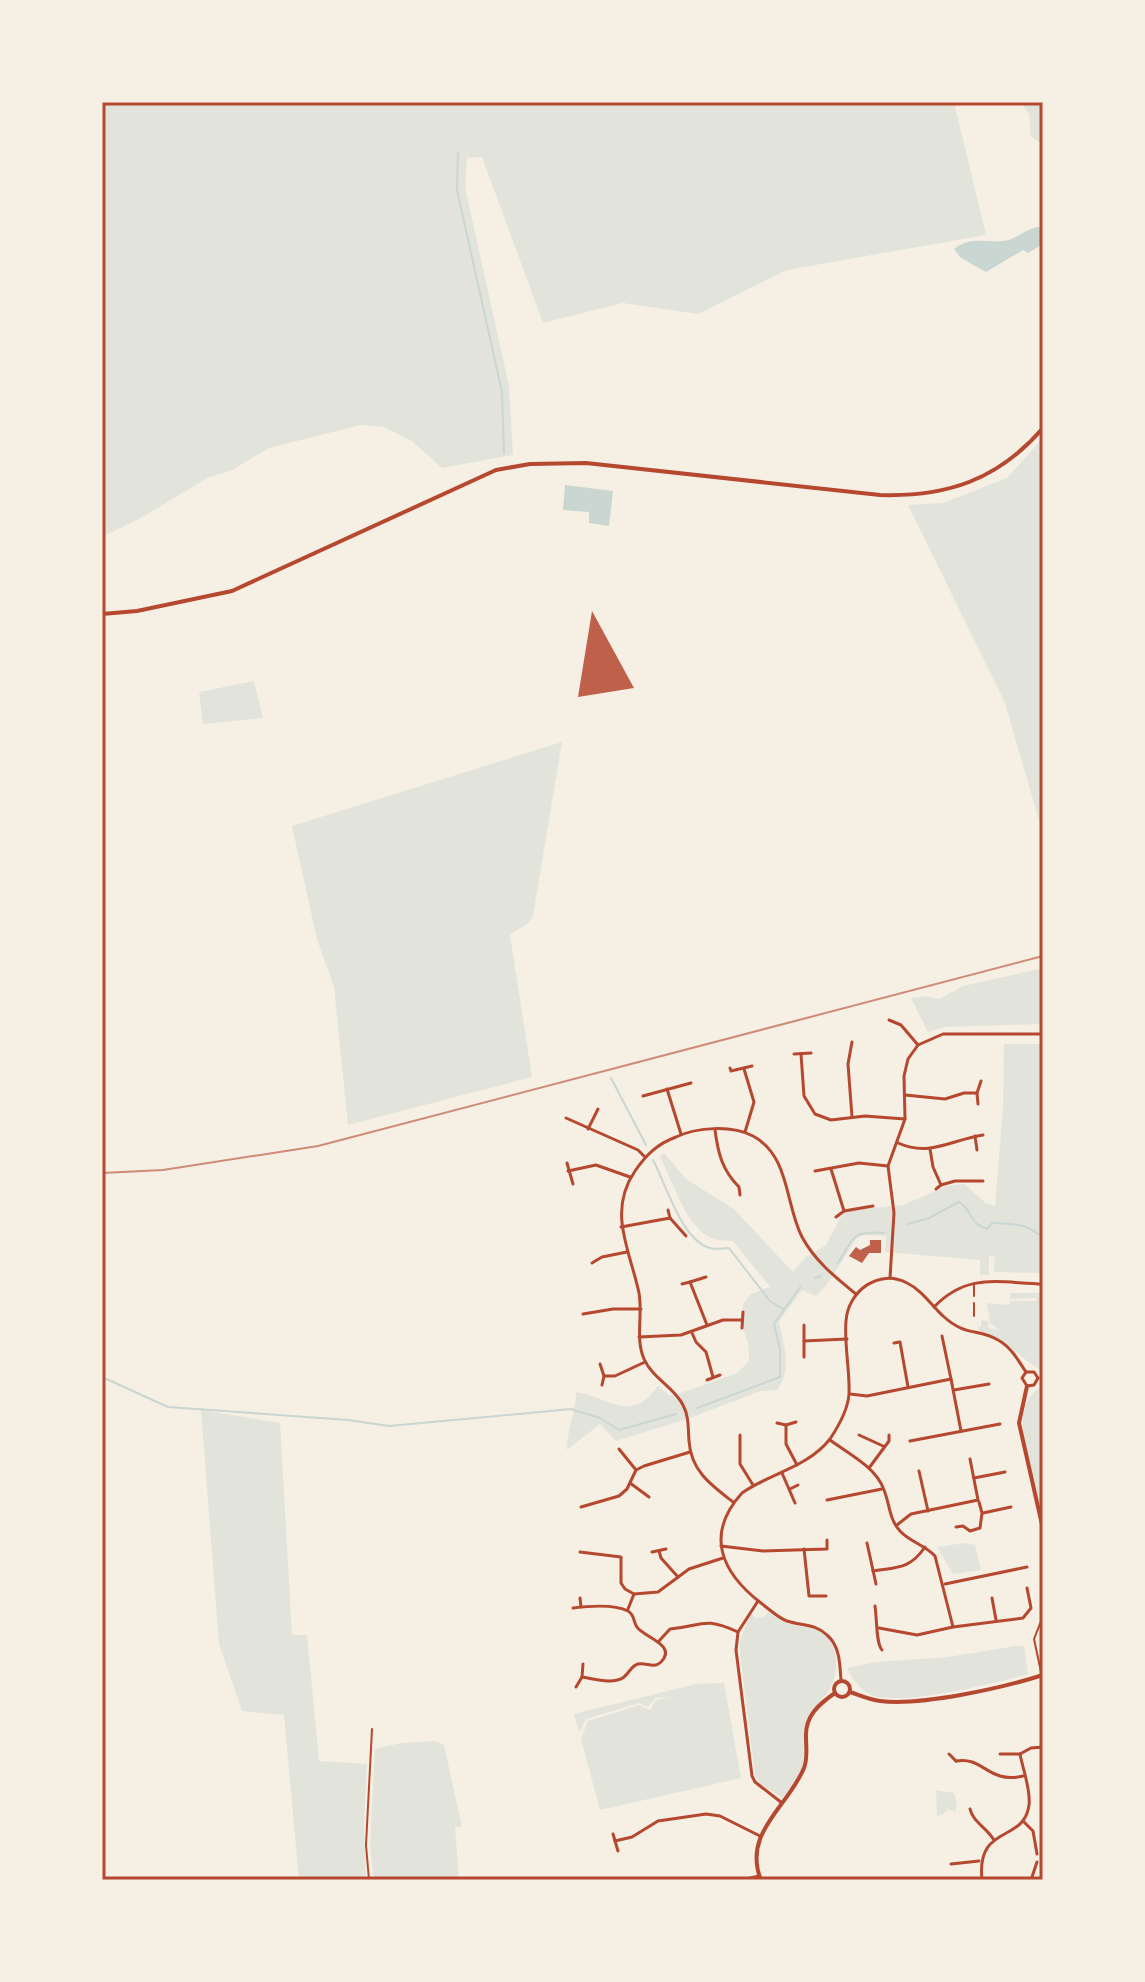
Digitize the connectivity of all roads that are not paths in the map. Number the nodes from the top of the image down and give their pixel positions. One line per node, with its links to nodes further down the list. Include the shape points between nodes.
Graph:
1 (1043, 428): 2 (street, via 982,477 960,487 908,496 586,463 511,467 453,488 232,591)
2 (102, 614)
3 (889, 1020): 6 (street, via 901,1025)
4 (1043, 1034): 6 (street, via 943,1034)
5 (852, 1042): 21 (street, via 845,1064)
6 (918, 1045): 17 (street, via 908,1059)
7 (811, 1053): 9 (street)
8 (794, 1054): 9 (street)
9 (801, 1054): 21 (street, via 809,1108 831,1120)
10 (752, 1066): 12 (street)
11 (730, 1068): 12 (street)
12 (744, 1069): 26 (street, via 754,1102)
13 (981, 1081): 16 (street)
14 (691, 1083): 15 (street)
15 (667, 1089): 18 (street); 27 (street)
16 (977, 1093): 17 (street, via 945,1099); 19 (street)
17 (905, 1095): 23 (street)
18 (643, 1096)
19 (978, 1104)
20 (598, 1109): 24 (street)
21 (852, 1117): 23 (street)
22 (566, 1118): 24 (street)
23 (905, 1119): 30 (street)
24 (588, 1129): 33 (street)
25 (715, 1130): 26 (street); 27 (street); 40 (street, via 720,1160)
26 (745, 1132): 66 (street, via 764,1143 780,1164 806,1245)
27 (681, 1134): 33 (street)
28 (983, 1135): 29 (street)
29 (975, 1136): 31 (street); 32 (street)
30 (898, 1143): 31 (street); 35 (street)
31 (930, 1149): 45 (street)
32 (977, 1150)
33 (644, 1156): 39 (street)
34 (567, 1163): 37 (street)
35 (888, 1166): 36 (street, via 859,1163); 61 (street, via 894,1213)
36 (831, 1169): 38 (street); 51 (street)
37 (568, 1171): 39 (street, via 596,1165); 43 (street)
38 (815, 1171)
39 (630, 1177): 54 (street, via 620,1204)
40 (731, 1179): 44 (street); 48 (street)
41 (983, 1181): 42 (street)
42 (974, 1182): 45 (street); 47 (street)
43 (573, 1184)
44 (724, 1185)
45 (941, 1185): 46 (street)
46 (936, 1189)
47 (974, 1189)
48 (740, 1195)
49 (873, 1206): 51 (street)
50 (668, 1210): 53 (street)
51 (844, 1211): 52 (street)
52 (836, 1217)
53 (670, 1218): 54 (street); 55 (street)
54 (621, 1227): 57 (street)
55 (686, 1236)
56 (601, 1250): 58 (street)
57 (627, 1252): 58 (street); 70 (street)
58 (602, 1257): 59 (street)
59 (592, 1263)
60 (706, 1277): 62 (street)
61 (890, 1278): 66 (street, via 871,1282); 69 (street, via 906,1282)
62 (690, 1282): 64 (street); 77 (street)
63 (974, 1283): 65 (street); 67 (lane); 69 (street, via 959,1287)
64 (682, 1284)
65 (1043, 1284)
66 (856, 1294): 83 (street, via 848,1310)
67 (974, 1296)
68 (974, 1303): 74 (lane)
69 (934, 1307): 89 (street, via 964,1331 1004,1343)
70 (641, 1309): 72 (street); 82 (street)
71 (743, 1312): 75 (street)
72 (594, 1313): 73 (street); 76 (street)
73 (583, 1314)
74 (974, 1316)
75 (742, 1320): 77 (street); 79 (street)
76 (593, 1322)
77 (707, 1325): 80 (street)
78 (804, 1325): 84 (street)
79 (742, 1328)
80 (692, 1333): 82 (street); 92 (street, via 706,1352)
81 (942, 1336): 94 (street)
82 (639, 1337): 87 (street)
83 (847, 1339): 84 (street); 101 (street)
84 (804, 1341): 86 (street)
85 (894, 1343): 99 (street, via 900,1342)
86 (804, 1357)
87 (645, 1362): 91 (street); 116 (street, via 684,1406)
88 (600, 1364): 91 (street)
89 (1026, 1372): 93 (street); 98 (street, via 1022,1378)
90 (720, 1375): 92 (street)
91 (604, 1376): 97 (street)
92 (713, 1377): 95 (street)
93 (1040, 1378): 98 (street)
94 (951, 1379): 99 (street); 100 (street)
95 (707, 1380)
96 (989, 1384): 100 (street)
97 (602, 1385)
98 (1027, 1386): 143 (street, via 1019,1423)
99 (908, 1387): 101 (street, via 867,1396)
100 (953, 1390): 106 (street)
101 (849, 1394): 110 (street)
102 (796, 1422): 105 (street)
103 (777, 1423): 105 (street)
104 (1000, 1424): 106 (street)
105 (786, 1425): 118 (street, via 786,1444)
106 (961, 1431): 111 (street)
107 (740, 1435): 112 (street)
108 (859, 1435): 114 (street)
109 (889, 1435): 114 (street)
110 (829, 1439): 118 (street); 119 (street)
111 (910, 1441)
112 (740, 1443): 113 (street); 126 (street, via 740,1464)
113 (748, 1444)
114 (883, 1446): 119 (street)
115 (619, 1449): 120 (street)
116 (690, 1452): 120 (street); 134 (street, via 709,1485)
117 (970, 1459): 124 (street)
118 (797, 1465): 123 (street)
119 (869, 1468): 129 (street)
120 (636, 1470): 125 (street)
121 (919, 1471): 139 (street)
122 (1005, 1472): 124 (street)
123 (782, 1473): 126 (street); 128 (street)
124 (974, 1478): 133 (street)
125 (630, 1483): 131 (street); 136 (street, via 619,1496)
126 (753, 1485): 134 (street)
127 (798, 1485): 128 (street)
128 (790, 1489): 135 (street)
129 (884, 1489): 132 (street); 141 (street)
130 (586, 1497): 136 (street)
131 (649, 1497)
132 (827, 1500)
133 (978, 1500): 139 (street); 140 (street)
134 (733, 1503): 146 (street, via 723,1523)
135 (795, 1503)
136 (588, 1504): 137 (street)
137 (581, 1507)
138 (1011, 1507): 140 (street)
139 (928, 1511): 141 (street, via 911,1514)
140 (982, 1513): 142 (street, via 980,1528)
141 (896, 1526): 147 (street)
142 (956, 1527)
143 (1043, 1529)
144 (827, 1540): 149 (street, via 827,1549)
145 (867, 1543): 157 (street)
146 (721, 1546): 149 (street); 155 (street)
147 (925, 1547): 157 (street, via 916,1561); 160 (street, via 935,1556)
148 (666, 1549): 151 (street)
149 (804, 1549): 163 (street, via 809,1596)
150 (622, 1550): 154 (street)
151 (659, 1551): 153 (street); 158 (street)
152 (580, 1552): 154 (street)
153 (652, 1552)
154 (621, 1557): 162 (street, via 621,1583)
155 (723, 1558): 158 (street); 166 (street, via 730,1574)
156 (1027, 1567): 160 (street)
157 (873, 1571): 159 (street)
158 (678, 1577): 162 (street, via 658,1592)
159 (876, 1584)
160 (944, 1585): 172 (street)
161 (1027, 1588): 171 (street, via 1033,1606 1023,1618)
162 (634, 1594): 170 (street)
163 (826, 1596)
164 (580, 1598): 168 (street)
165 (992, 1598): 171 (street)
166 (758, 1601): 174 (street); 180 (street, via 786,1621 813,1625 829,1636 837,1648)
167 (875, 1606): 173 (street)
168 (581, 1607): 169 (street); 170 (street)
169 (573, 1608)
170 (627, 1610): 175 (street, via 637,1627)
171 (996, 1620): 172 (street)
172 (953, 1627): 173 (street, via 917,1635)
173 (879, 1628): 176 (street)
174 (738, 1632): 175 (street, via 701,1622 670,1629); 191 (street, via 752,1776)
175 (659, 1641): 179 (street, via 665,1654 657,1665 640,1664 620,1680)
176 (882, 1650)
177 (583, 1664): 179 (street)
178 (1042, 1672): 182 (street, via 1029,1680 909,1700 879,1701)
179 (582, 1677): 181 (street)
180 (841, 1681): 182 (street); 183 (street)
181 (576, 1687)
182 (850, 1692): 183 (street, via 844,1697)
183 (835, 1693): 191 (street, via 813,1711 807,1724 806,1765)
184 (1043, 1747): 187 (street)
185 (949, 1754): 188 (street)
186 (1000, 1754): 187 (street)
187 (1020, 1754): 190 (street)
188 (956, 1761): 189 (street); 190 (street, via 970,1760 1001,1779)
189 (955, 1768)
190 (1024, 1776): 194 (street, via 1029,1804)
191 (782, 1803): 197 (street)
192 (970, 1809): 193 (street)
193 (972, 1818): 195 (street); 198 (street)
194 (1022, 1821): 198 (street); 201 (street, via 1033,1831)
195 (965, 1822)
196 (613, 1834): 199 (street)
197 (760, 1836): 199 (street, via 706,1814 658,1821); 205 (street)
198 (994, 1840): 202 (street)
199 (615, 1841): 200 (street)
200 (618, 1851)
201 (1037, 1854)
202 (981, 1861): 204 (street); 207 (street)
203 (1037, 1862): 208 (street)
204 (951, 1864)
205 (760, 1878): 206 (street)
206 (742, 1880)
207 (982, 1880)
208 (1031, 1880)

